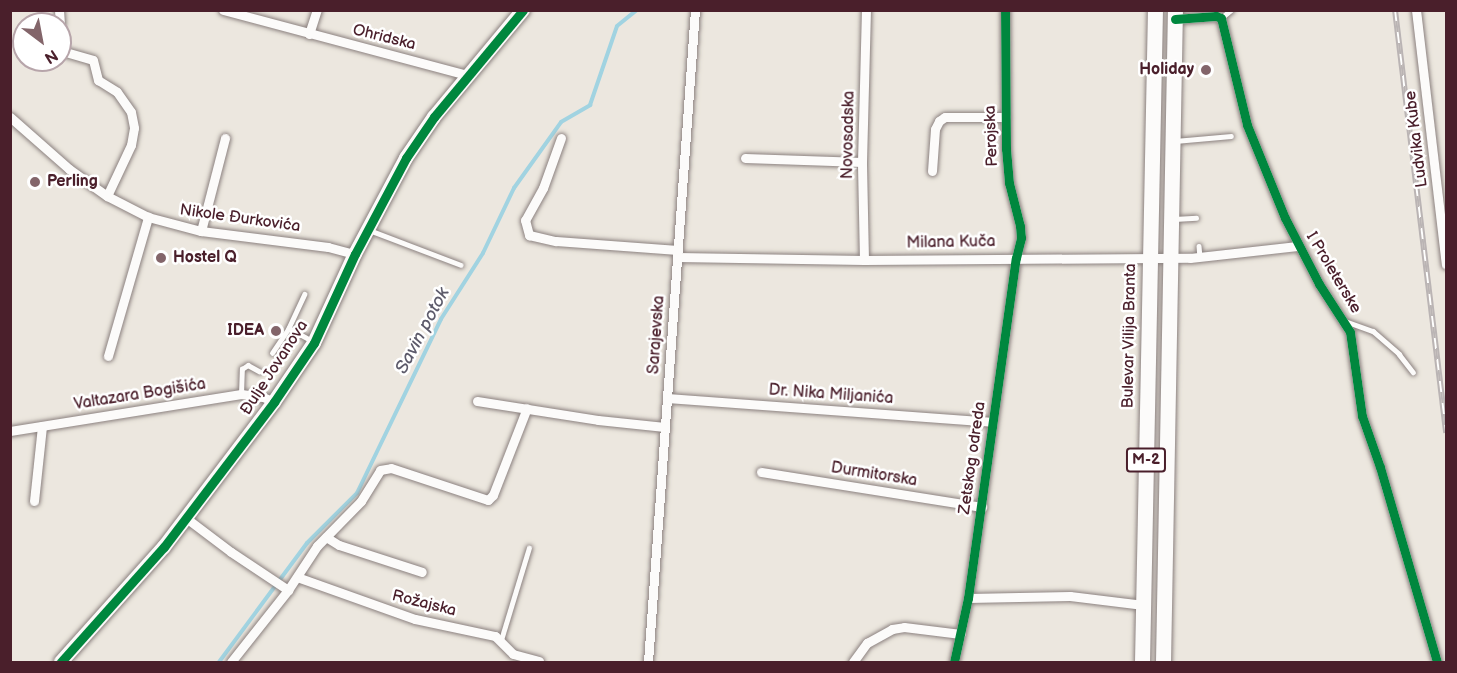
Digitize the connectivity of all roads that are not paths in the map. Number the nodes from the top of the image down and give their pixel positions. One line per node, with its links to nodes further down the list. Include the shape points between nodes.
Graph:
1 (223, 10): 12 (street, Ohridska)
2 (317, 10): 12 (street)
3 (523, 10): 14 (street, Đulje Jovanova)
4 (695, 10): 33 (street, Sarajevska)
5 (866, 10): 22 (street, Novosadska)
6 (1005, 10): 16 (street, Perojska)
7 (1155, 10): 36 (main road, Bulevar Vilija Branta / M-2)
8 (1231, 10): 11 (lane)
9 (1416, 10): 39 (street, Ludvika Kube)
10 (1175, 15): 11 (street); 20 (main road, M-2)
11 (1221, 18): 31 (street, I Proleterske, via 1248,125)
12 (309, 34): 14 (street, Ohridska)
13 (72, 54): 24 (street, via 93,60 98,80 117,92 131,111 131,145)
14 (468, 75): 28 (street, Đulje Jovanova, via 406,158)
15 (10, 117): 24 (street, Nikole Đurkovića)
16 (1006, 117): 23 (street, via 939,120); 35 (street, Perojska, via 1009,183 1021,238)
17 (1231, 136): 20 (lane)
18 (225, 138): 29 (street)
19 (561, 138): 33 (street, Milana Kuča, via 543,188 525,220 529,235)
20 (1172, 141): 27 (main road, M-2)
21 (745, 158): 22 (street)
22 (862, 162): 38 (street, Novosadska)
23 (932, 171)
24 (107, 196): 25 (street, Nikole Đurkovića)
25 (148, 217): 29 (street, Nikole Đurkovića); 46 (street)
26 (1196, 218): 27 (lane)
27 (1171, 219): 37 (main road, M-2)
28 (369, 230): 32 (street, Đulje Jovanova); 40 (lane)
29 (201, 231): 32 (street, Nikole Đurkovića)
30 (1199, 246): 34 (lane)
31 (1297, 246): 34 (street, Milana Kuča); 42 (street, I Proleterske)
32 (355, 254): 44 (street, Đulje Jovanova)
33 (677, 254): 38 (street, Milana Kuča); 50 (street, Sarajevska)
34 (1200, 257): 37 (street, Milana Kuča)
35 (1016, 258): 36 (street, Milana Kuča); 38 (street, Milana Kuča); 54 (street, Zetskog odreda)
36 (1150, 258): 37 (street, Milana Kuča); 68 (main road, Bulevar Vilija Branta / M-2)
37 (1170, 258): 78 (main road, M-2)
38 (864, 260)
39 (1446, 264)
40 (461, 266)
41 (305, 294): 43 (lane)
42 (1343, 320): 48 (lane, via 1373,331); 79 (street, I Proleterske, via 1351,336 1362,417)
43 (288, 328): 44 (lane); 45 (lane)
44 (314, 343): 52 (street, Đulje Jovanova)
45 (272, 353)
46 (108, 356)
47 (259, 370): 49 (lane, via 248,365 242,369)
48 (1413, 372)
49 (241, 394): 52 (street, Valtazara Bogišića); 55 (street, Valtazara Bogišića)
50 (667, 398): 54 (street, Dr. Nika Miljanića); 56 (street, Sarajevska)
51 (477, 401): 53 (street)
52 (274, 402): 61 (street, Đulje Jovanova)
53 (527, 408): 56 (street); 62 (street, via 490,498 484,501 387,467 378,472 361,501)
54 (992, 422): 60 (street, Zetskog odreda)
55 (42, 426): 57 (street, Valtazara Bogišića); 59 (street)
56 (665, 427): 74 (street, Sarajevska)
57 (10, 431)
58 (761, 472): 60 (street, Durmitorska)
59 (34, 501)
60 (982, 507): 67 (street, Zetskog odreda)
61 (186, 518): 66 (street); 72 (street, Đulje Jovanova)
62 (326, 537): 64 (street, via 339,545); 65 (street)
63 (529, 548): 70 (lane)
64 (422, 572)
65 (297, 577): 66 (street); 70 (street, Rožajska, via 415,619)
66 (281, 585): 73 (street)
67 (968, 598): 68 (street, via 1070,596); 69 (street, Zetskog odreda)
68 (1143, 605): 77 (main road, Bulevar Vilija Branta / M-2)
69 (961, 634): 75 (street, via 892,629 867,643); 76 (street, Zetskog odreda)
70 (501, 640): 71 (street, Rožajska, via 513,654)
71 (539, 661)
72 (62, 663)
73 (231, 663)
74 (648, 663)
75 (853, 663)
76 (954, 663)
77 (1142, 663)
78 (1163, 663)
79 (1437, 663)

